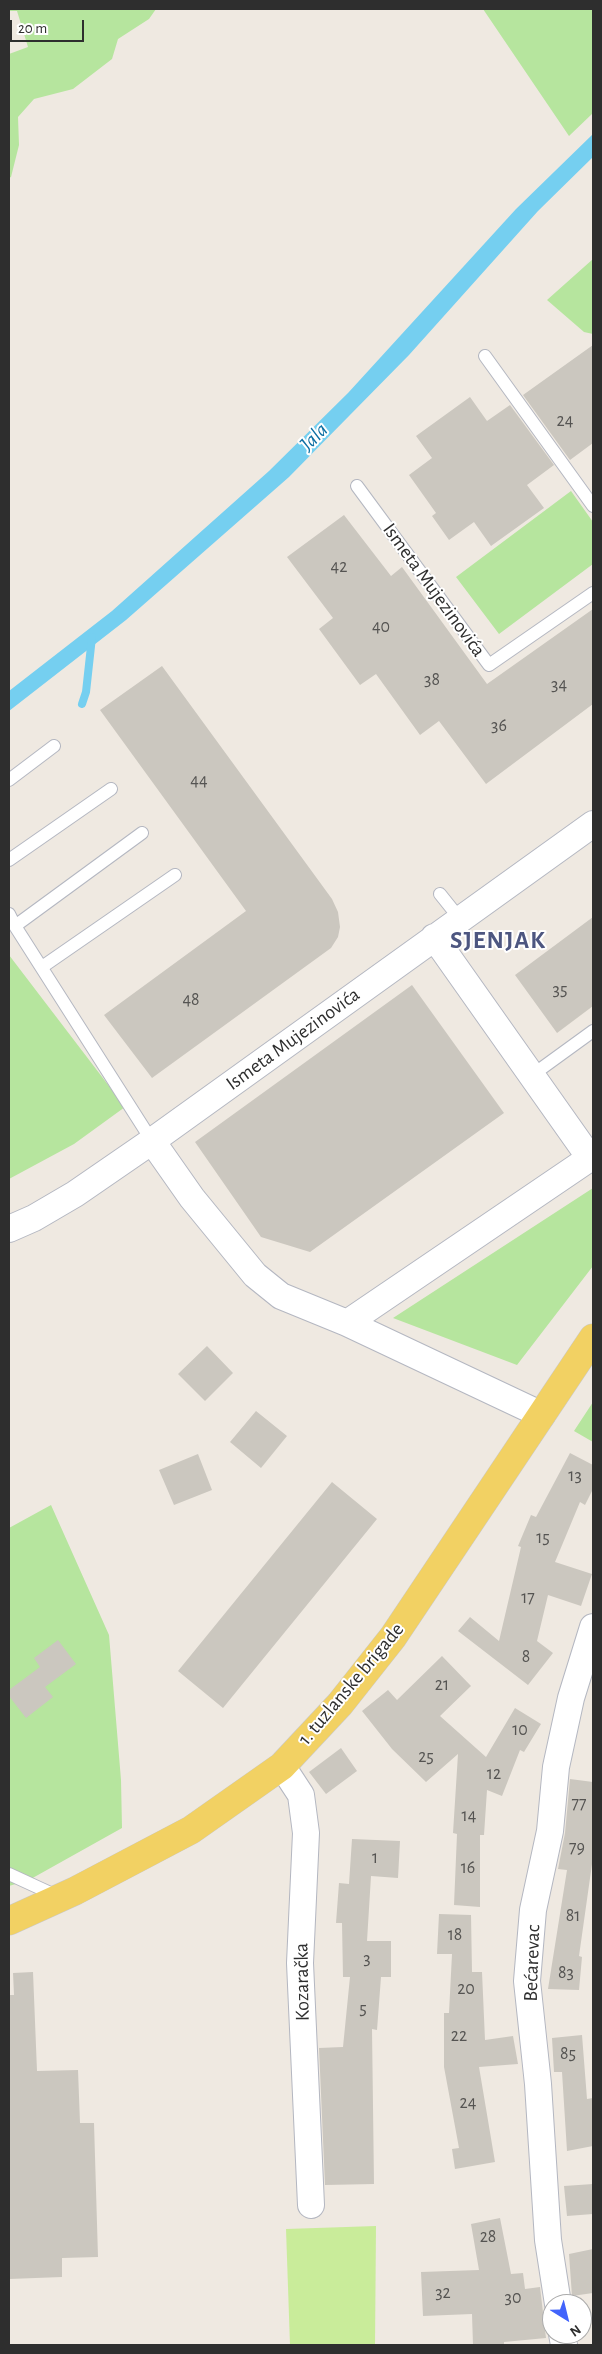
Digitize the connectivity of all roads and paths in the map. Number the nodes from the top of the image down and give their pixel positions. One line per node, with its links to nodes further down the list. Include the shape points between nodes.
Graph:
1 (486, 356): 3 (lane)
2 (357, 486): 4 (lane, Ismeta Mujezinovića, via 489,665)
3 (593, 506)
4 (593, 593)
5 (54, 746): 6 (lane)
6 (9, 780)
7 (111, 789): 10 (lane)
8 (593, 824): 14 (street, Ismeta Mujezinovića)
9 (142, 834): 15 (lane)
10 (9, 860)
11 (176, 875): 17 (lane)
12 (440, 894): 14 (lane)
13 (9, 914): 15 (lane)
14 (460, 919): 16 (street, Ismeta Mujezinovića)
15 (15, 926): 17 (lane)
16 (434, 937): 19 (street); 20 (street, Ismeta Mujezinovića)
17 (42, 967): 20 (lane)
18 (593, 1031): 19 (lane)
19 (531, 1076): 21 (street)
20 (152, 1141): 22 (street, Ismeta Mujezinovića, via 75,1194); 23 (street, via 192,1198 255,1275 281,1296)
21 (592, 1157): 23 (street)
22 (9, 1229)
23 (347, 1323): 25 (street)
24 (593, 1338): 25 (main road, 1. tuzlanske brigade)
25 (542, 1415): 27 (main road, 1. tuzlanske brigade, via 393,1637 340,1704)
26 (593, 1627): 32 (street, Bećarevac, via 570,1698 556,1767 550,1831 533,1910 527,1981 538,2084 548,2240)
27 (282, 1766): 29 (main road, 1. tuzlanske brigade, via 191,1830); 31 (street, Kozaračka, via 301,1795 306,1833 300,1962)
28 (9, 1874): 29 (lane)
29 (61, 1898): 30 (main road, 1. tuzlanske brigade)
30 (12, 1918)
31 (311, 2205)
32 (556, 2294)

